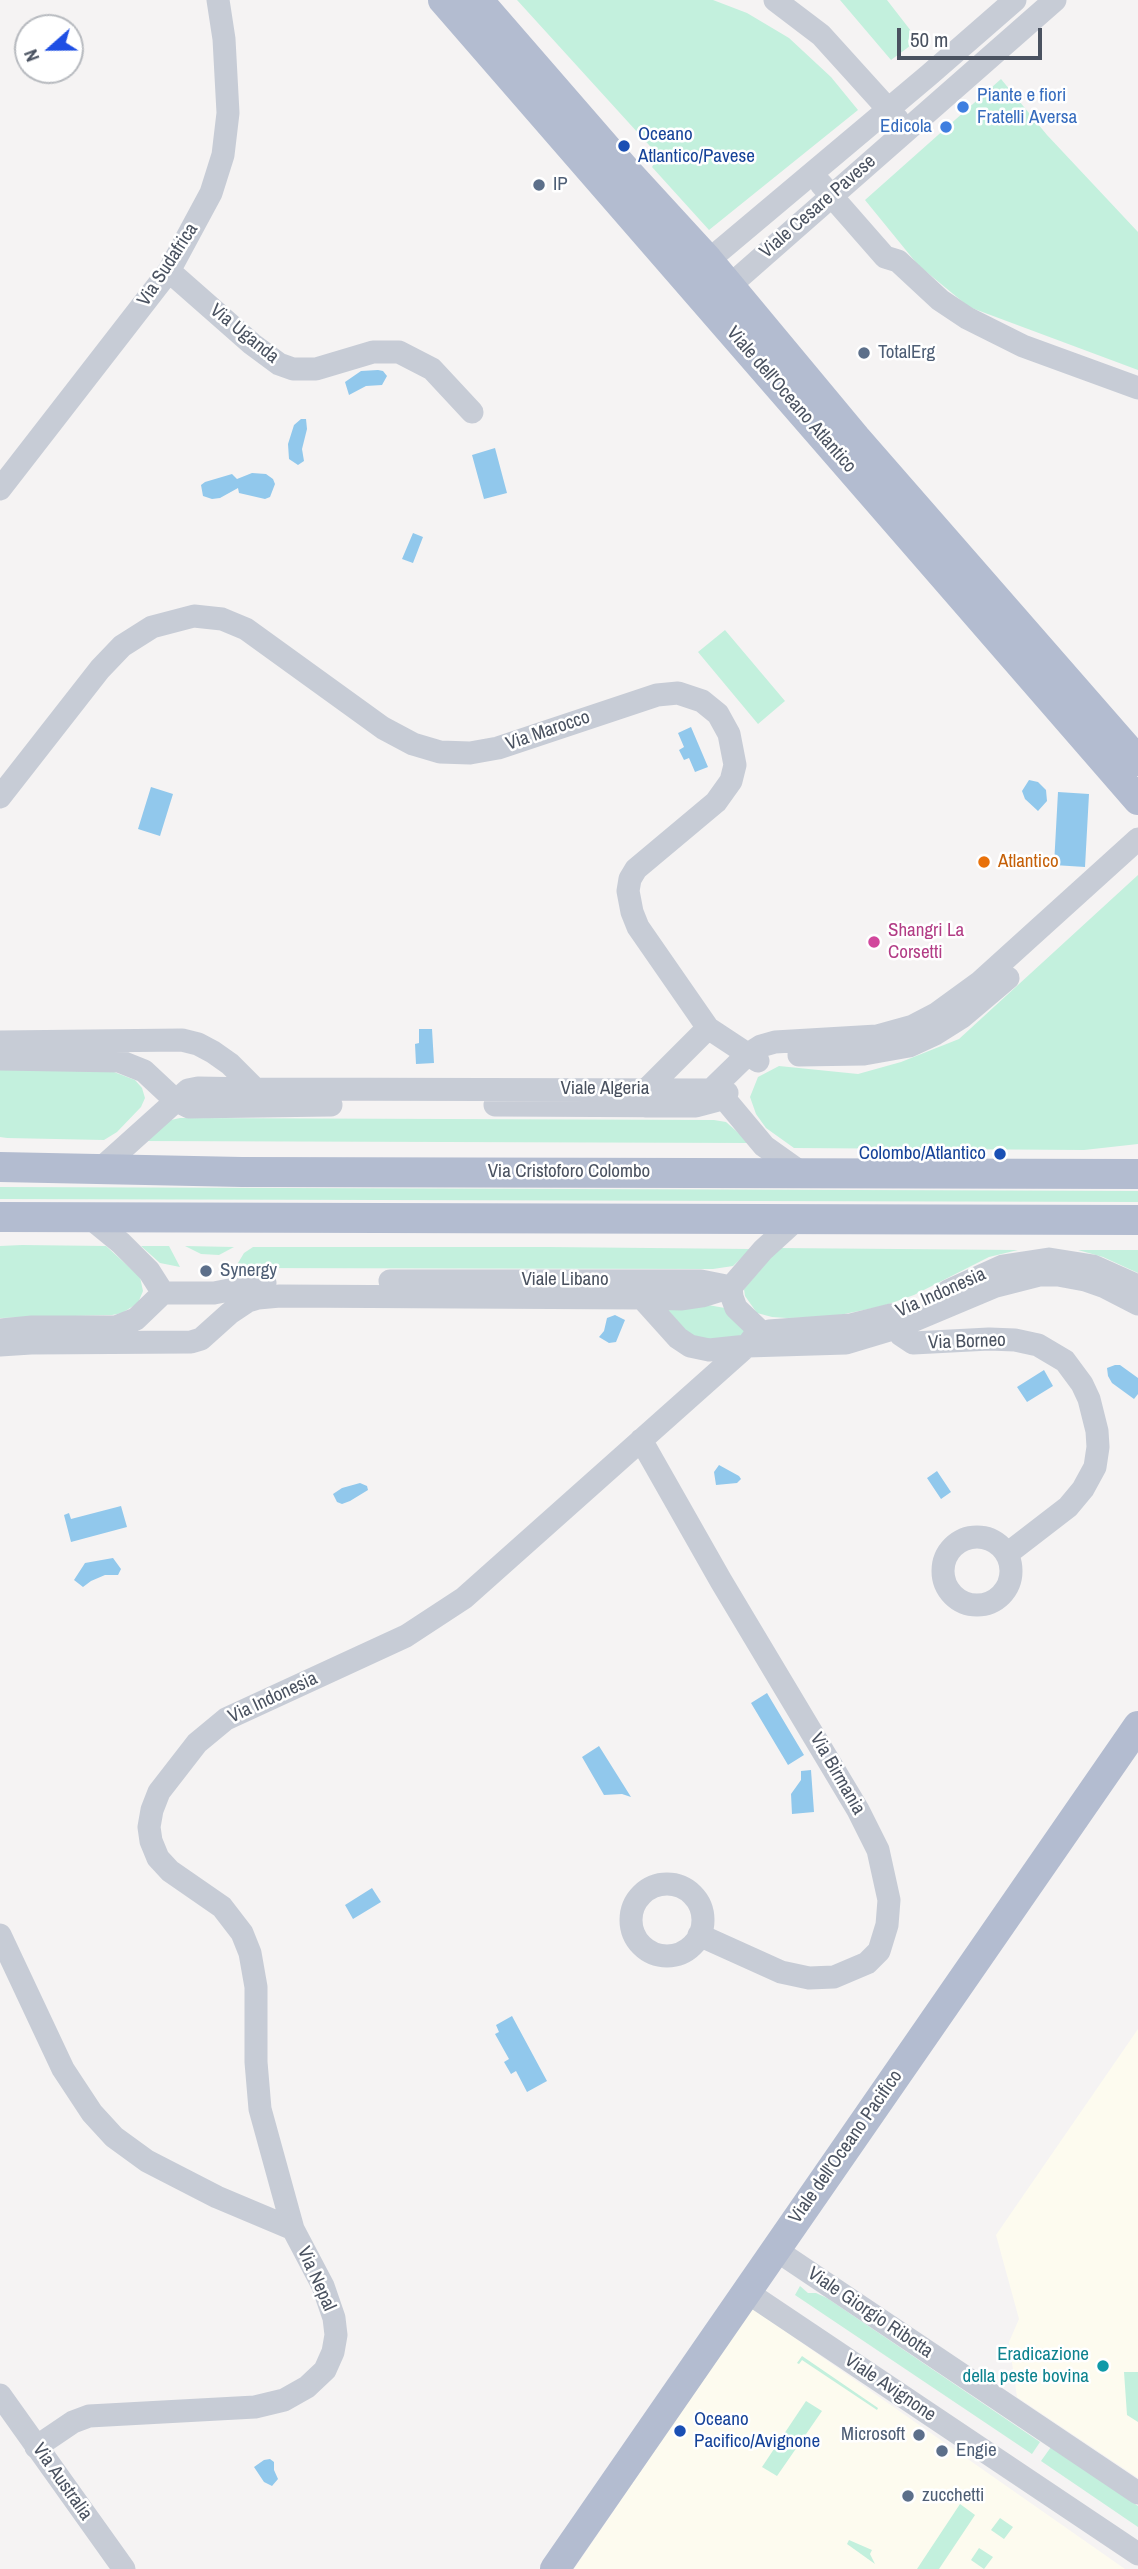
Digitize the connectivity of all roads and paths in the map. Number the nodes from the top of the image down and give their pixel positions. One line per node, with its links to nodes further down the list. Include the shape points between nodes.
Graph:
1 (218, 0): 12 (street, Via Sudafrica, via 228,104 223,155 211,193)
2 (443, 0): 11 (main road, Viale dell'Oceano Atlantico)
3 (478, 0): 11 (main road, Viale dell'Oceano Atlantico, via 630,175)
4 (775, 0): 7 (street, via 821,35)
5 (1015, 0): 7 (street, Viale Cesare Pavese)
6 (1055, 0): 8 (street, Viale Cesare Pavese)
7 (889, 110): 8 (street); 9 (street, Viale Cesare Pavese)
8 (906, 130): 10 (street, Viale Cesare Pavese)
9 (811, 173): 10 (street); 11 (street, Viale Cesare Pavese)
10 (831, 196): 13 (street, Viale Cesare Pavese); 14 (street, via 885,257 898,261 967,318 1023,346)
11 (697, 270): 13 (main road, Viale dell'Oceano Atlantico)
12 (169, 271): 15 (street, Via Uganda, via 279,364 316,369 364,354 398,352 432,369); 16 (street, Via Sudafrica)
13 (719, 295): 17 (main road, Viale dell'Oceano Atlantico, via 856,438); 19 (main road, Viale dell'Oceano Atlantico)
14 (1138, 388)
15 (472, 412)
16 (0, 489)
17 (1138, 761)
18 (0, 797): 23 (street, Via Marocco, via 122,646 152,627 194,616 222,619 246,629 383,728 440,752 499,748 648,698 685,694 706,703 722,720 732,745 733,774 716,802 636,869 629,897 643,935)
19 (1138, 800)
20 (1138, 839): 22 (street)
21 (1138, 860): 22 (street)
22 (1007, 969): 26 (street, via 913,1026 861,1038 771,1043)
23 (708, 1028): 26 (street); 30 (street)
24 (3, 1051): 25 (street)
25 (128, 1052): 27 (street, via 174,1040 198,1044 221,1057); 31 (street)
26 (753, 1058): 28 (street)
27 (255, 1089): 29 (street, Viale Algeria); 31 (street, Viale Algeria, via 198,1088)
28 (717, 1094): 30 (street, Viale Algeria); 34 (street, via 757,1138)
29 (316, 1097): 30 (street, Viale Algeria); 31 (street, Viale Algeria, via 194,1108)
30 (647, 1097)
31 (176, 1100): 33 (street)
32 (0, 1167): 33 (main road, Via Cristoforo Colombo)
33 (99, 1170): 34 (main road, Via Cristoforo Colombo)
34 (802, 1173): 35 (main road, Via Cristoforo Colombo)
35 (1138, 1174)
36 (88, 1216): 37 (main road); 38 (main road); 44 (street, via 139,1261)
37 (0, 1217)
38 (797, 1219): 39 (main road); 41 (street)
39 (1138, 1220)
40 (1138, 1286): 47 (street, Via Indonesia, via 1082,1263 1025,1261 990,1271)
41 (732, 1287): 43 (street, Viale Libano, via 701,1281); 49 (street, via 736,1308)
42 (343, 1289): 43 (street, Viale Libano); 44 (street, Viale Libano, via 284,1281 222,1293); 50 (street, Viale Libano, via 258,1298 235,1309 197,1341)
43 (642, 1289): 49 (street, via 690,1346 709,1350)
44 (163, 1293): 46 (street)
45 (1138, 1304): 47 (street, Via Indonesia, via 1085,1280 1039,1275)
46 (136, 1320): 48 (street, via 109,1328); 50 (street)
47 (893, 1322): 49 (street, Via Indonesia, via 773,1331); 53 (street, Via Borneo, via 913,1343 989,1339 1038,1345 1065,1361 1082,1384 1097,1432 1095,1467 1068,1507)
48 (0, 1330)
49 (753, 1338): 52 (street, Via Indonesia)
50 (150, 1343): 51 (street, Viale Libano)
51 (0, 1345)
52 (641, 1440): 56 (street, Via Birmania, via 858,1810 878,1850 889,1900 879,1951 867,1964 834,1978 780,1972); 57 (street, Via Indonesia, via 443,1613 406,1636 215,1727 181,1761 155,1801 149,1827 158,1858 222,1907 250,1952 256,1987 260,2109)
53 (1007, 1554)
54 (1138, 1726): 58 (main road, Viale dell'Oceano Pacifico)
55 (0, 1935): 57 (street, Via Nepal, via 63,2069 108,2132 141,2158 202,2190)
56 (699, 1935)
57 (293, 2229): 61 (street, Via Nepal, via 319,2276 334,2318 333,2352 320,2376 293,2396 265,2406 89,2416)
58 (776, 2250): 59 (main road, Viale dell'Oceano Pacifico); 62 (street, Viale Giorgio Ribotta)
59 (747, 2292): 63 (street, Viale Avignone); 65 (main road, Viale dell'Oceano Pacifico)
60 (0, 2395): 61 (street, Via Australia)
61 (36, 2446): 64 (street, Via Australia)
62 (1138, 2493)
63 (1138, 2554)
64 (124, 2569)
65 (555, 2569)

